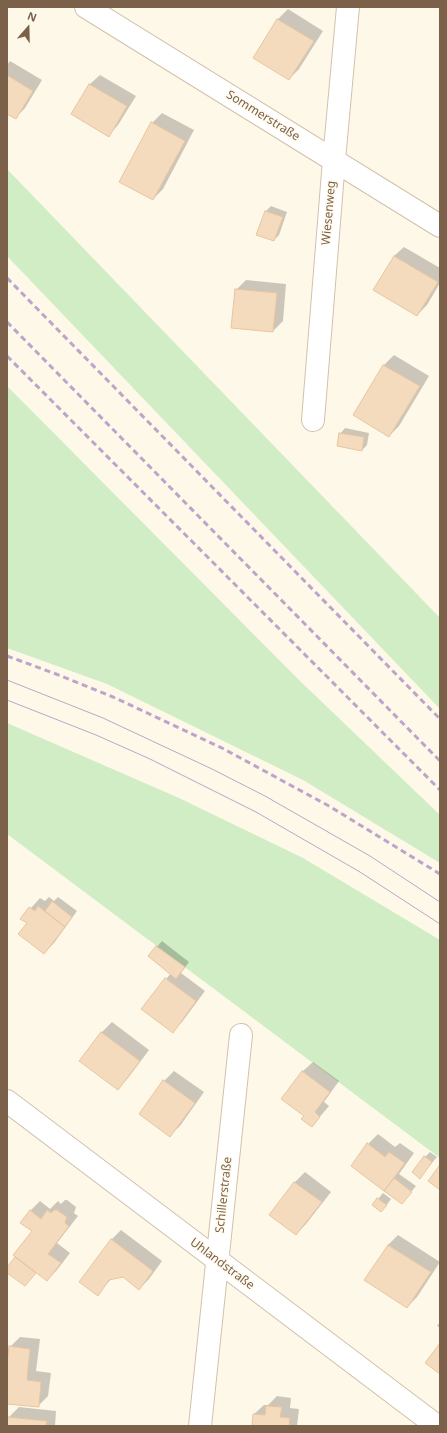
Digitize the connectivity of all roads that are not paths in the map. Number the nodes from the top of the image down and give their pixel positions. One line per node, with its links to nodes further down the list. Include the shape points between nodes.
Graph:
1 (86, 7): 3 (street, Sommerstraße)
2 (348, 7): 3 (street, Wiesenweg)
3 (334, 160): 4 (street, Sommerstraße); 5 (street, Wiesenweg)
4 (440, 226)
5 (313, 420)
6 (241, 1035): 8 (street, Schillerstraße)
7 (7, 1101): 8 (street, Uhlandstraße)
8 (217, 1260): 9 (street, Schillerstraße); 10 (street, Uhlandstraße)
9 (200, 1426)
10 (437, 1426)

